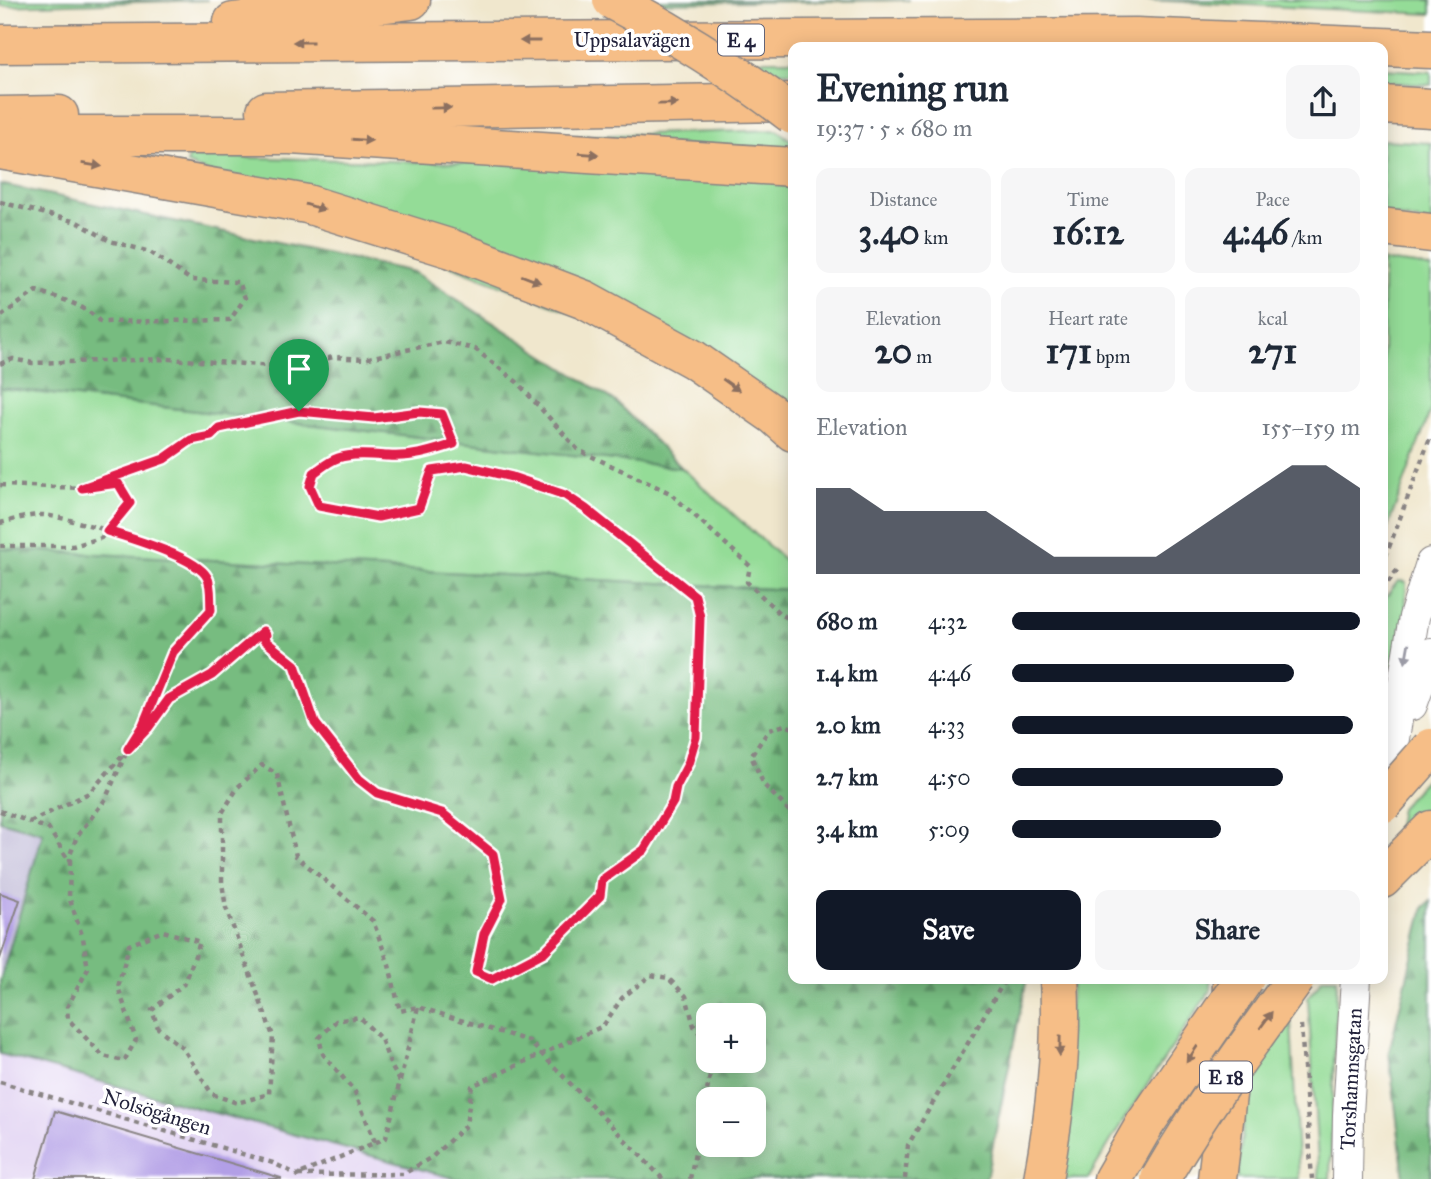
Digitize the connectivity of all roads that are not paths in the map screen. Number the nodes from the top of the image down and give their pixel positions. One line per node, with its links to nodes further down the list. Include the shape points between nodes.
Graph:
1 (411, 0): 5 (highway)
2 (612, 0): 11 (highway, bridge, via 674,33)
3 (1259, 42): 5 (highway, Uppsalavägen / E 4, one-way to 5, via 1136,37)
4 (0, 44): 5 (highway, Uppsalavägen / E 4)
5 (50, 44)
6 (1388, 47): 7 (highway, Uppsalavägen / E 4, one-way to 6)
7 (1431, 49)
8 (788, 102): 12 (highway, one-way to 8)
9 (1388, 105): 10 (highway)
10 (1431, 108)
11 (788, 111)
12 (0, 116)
13 (0, 135): 15 (highway, one-way to 15, via 290,135)
14 (0, 150): 18 (highway, one-way to 18, via 307,204 453,249 597,307 693,359)
15 (788, 167)
16 (1388, 228): 17 (highway)
17 (1431, 233)
18 (788, 428)
19 (1431, 563): 22 (street, one-way to 22, via 1414,617)
20 (1431, 653): 22 (street)
21 (1431, 748): 24 (highway, bridge)
22 (1391, 765): 23 (street)
23 (1388, 779)
24 (1388, 799)
25 (1431, 830): 26 (highway)
26 (1388, 873)
27 (1059, 984): 32 (highway, one-way to 32, via 1059,1066)
28 (1232, 984): 35 (highway)
29 (1241, 984): 33 (highway, E 18, one-way to 33, bridge)
30 (1292, 984): 34 (highway, E 18, one-way to 30, bridge)
31 (1356, 984): 36 (street, Torshamnsgatan)
32 (1043, 1179)
33 (1113, 1179)
34 (1160, 1179)
35 (1217, 1179)
36 (1348, 1179)

